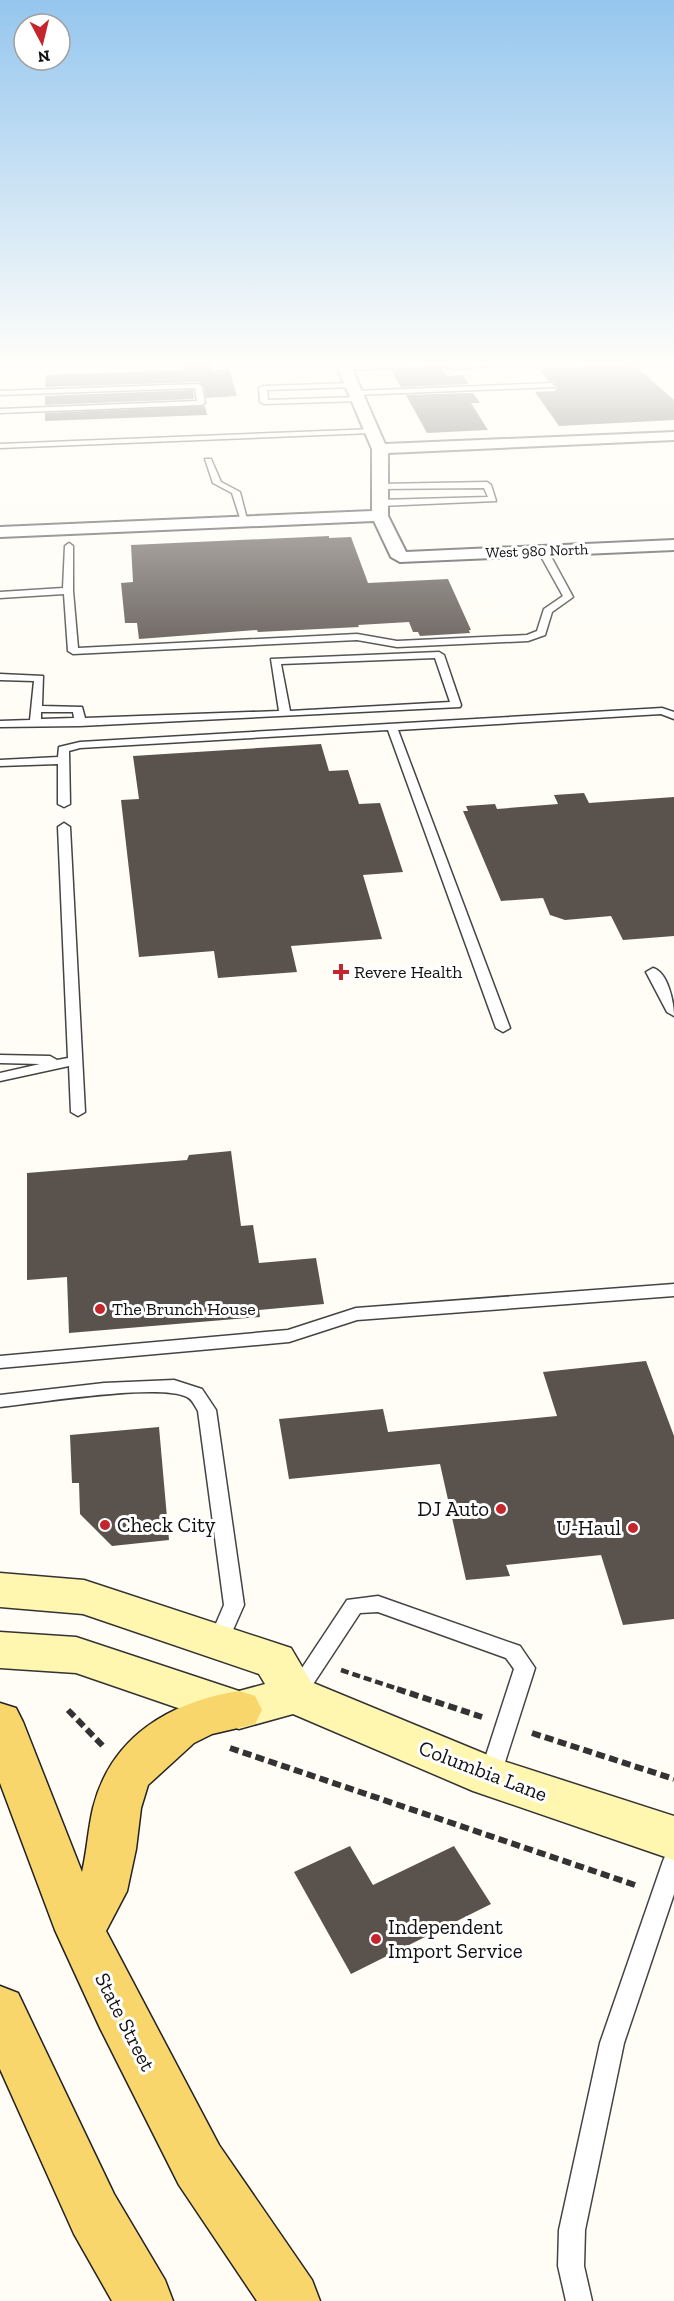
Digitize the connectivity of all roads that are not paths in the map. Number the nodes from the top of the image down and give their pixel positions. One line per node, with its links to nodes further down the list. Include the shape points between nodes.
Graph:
1 (212, 471): 5 (lane, via 217,483 236,492)
2 (380, 471): 3 (street)
3 (380, 487): 4 (street); 4 (lane, via 487,485 493,499)
4 (380, 509): 5 (street); 9 (street, West 980 North, via 400,557)
5 (245, 521): 6 (street)
6 (0, 532)
7 (674, 545): 9 (street, West 980 North)
8 (69, 546): 10 (lane)
9 (543, 551): 10 (lane, via 568,597 547,611 542,633 528,638 397,644 357,637 73,651)
10 (68, 591): 11 (lane)
11 (0, 595)
12 (0, 677): 13 (lane, via 39,678)
13 (37, 709): 16 (lane, via 78,709); 18 (lane)
14 (285, 714): 14 (lane, via 306,713 456,705 439,656 275,661); 16 (lane)
15 (674, 716): 19 (lane, via 663,711)
16 (80, 723): 18 (lane)
17 (0, 724): 18 (lane)
18 (35, 724)
19 (392, 727): 20 (lane, via 80,745 63,749); 26 (lane)
20 (64, 760): 21 (lane); 22 (lane)
21 (0, 763)
22 (64, 804)
23 (64, 827): 28 (lane)
24 (653, 972): 25 (lane)
25 (674, 1012)
26 (503, 1028)
27 (0, 1059): 28 (lane)
28 (74, 1061): 29 (lane); 30 (lane)
29 (0, 1077)
30 (78, 1112)
31 (674, 1290): 32 (lane, via 356,1314 290,1336)
32 (0, 1362)
33 (0, 1401): 35 (lane, via 162,1386 196,1393 207,1410 234,1605)
34 (0, 1590): 35 (main road, via 84,1597)
35 (218, 1642): 37 (main road, via 275,1661)
36 (0, 1650): 39 (main road, via 76,1655)
37 (295, 1695): 39 (main road); 40 (main road, Columbia Lane); 40 (lane, via 354,1606 378,1604 513,1652 525,1668)
38 (0, 1722): 43 (main road, State Street)
39 (229, 1729): 43 (main road, via 204,1716 178,1729 129,1773 117,1808 102,1892)
40 (490, 1777): 41 (main road, Columbia Lane)
41 (674, 1838)
42 (674, 1861): 47 (lane, via 612,2043 572,2230 571,2279)
43 (80, 1930): 46 (main road, State Street, via 199,2164)
44 (0, 2012): 45 (main road, via 94,2214)
45 (144, 2301)
46 (291, 2301)
47 (579, 2301)

